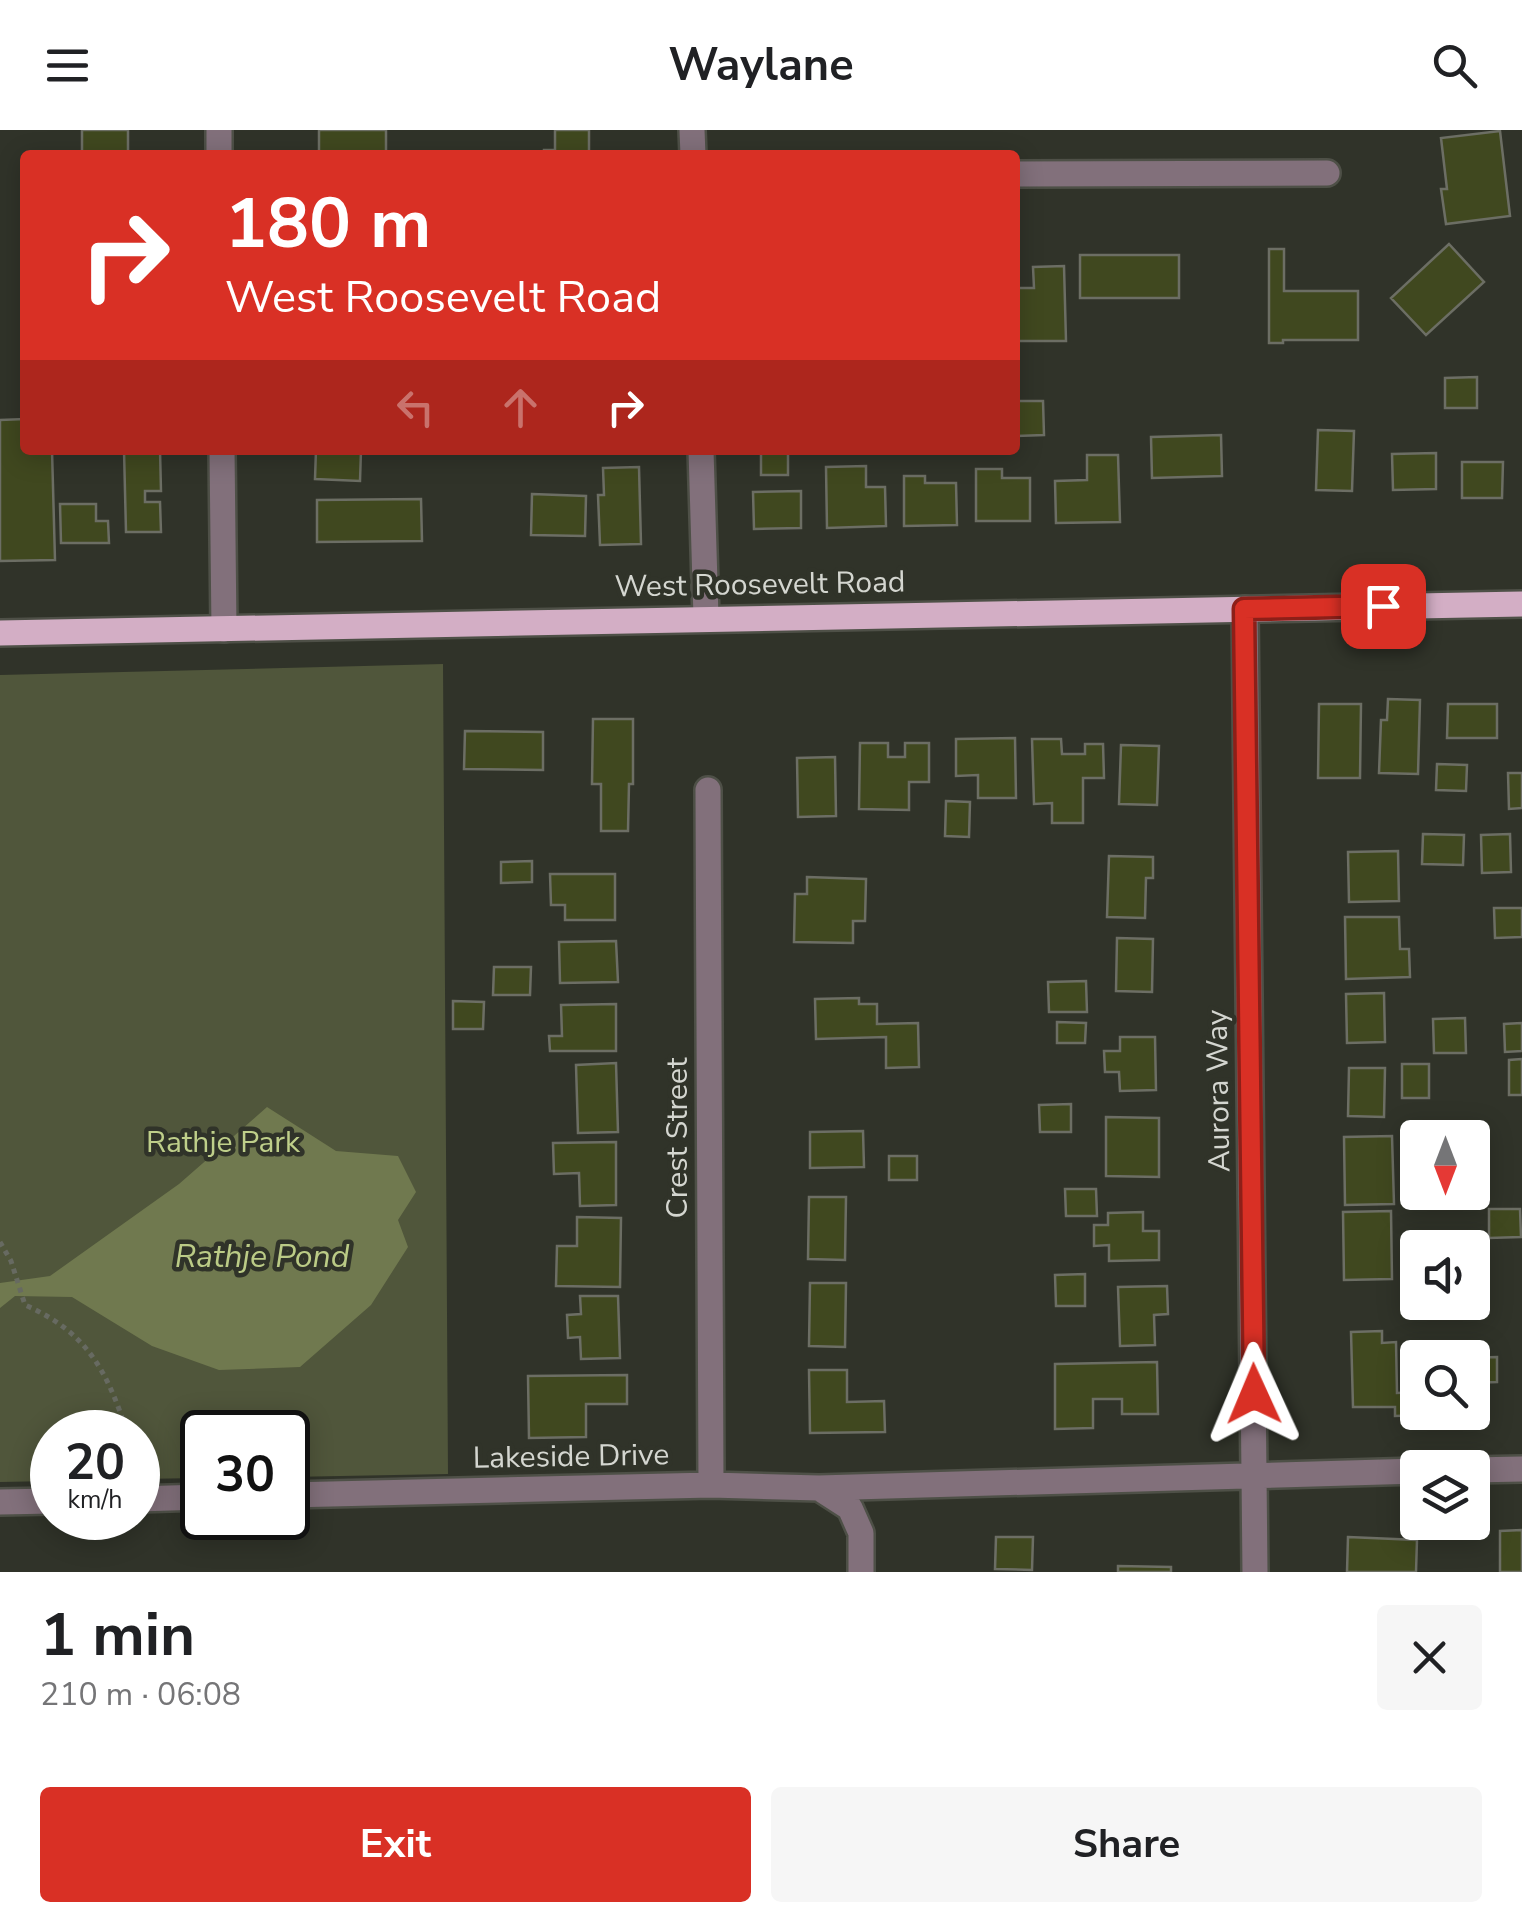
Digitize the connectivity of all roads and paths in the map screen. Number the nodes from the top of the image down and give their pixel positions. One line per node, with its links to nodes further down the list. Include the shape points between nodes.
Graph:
1 (1327, 173): 2 (street)
2 (1020, 174)
3 (222, 455): 8 (street)
4 (701, 455): 7 (street)
5 (1522, 604): 6 (main road, West Roosevelt Road)
6 (1244, 609): 7 (main road, West Roosevelt Road); 16 (street, Aurora Way)
7 (706, 617): 8 (main road, West Roosevelt Road)
8 (224, 628): 9 (main road, West Roosevelt Road)
9 (0, 633)
10 (708, 790): 17 (street, Crest Street)
11 (0, 1242): 12 (path, via 24,1305 85,1344)
12 (119, 1410)
13 (1522, 1469): 15 (street)
14 (1400, 1470): 16 (street, Lakeside Drive)
15 (1490, 1470)
16 (1254, 1473): 18 (street, Lakeside Drive); 23 (street, Aurora Way)
17 (711, 1486): 18 (street, Lakeside Drive); 19 (street, Lakeside Drive)
18 (818, 1488): 22 (street, via 850,1508 860,1533)
19 (310, 1495)
20 (30, 1501): 21 (street)
21 (0, 1502)
22 (861, 1572)
23 (1255, 1572)

